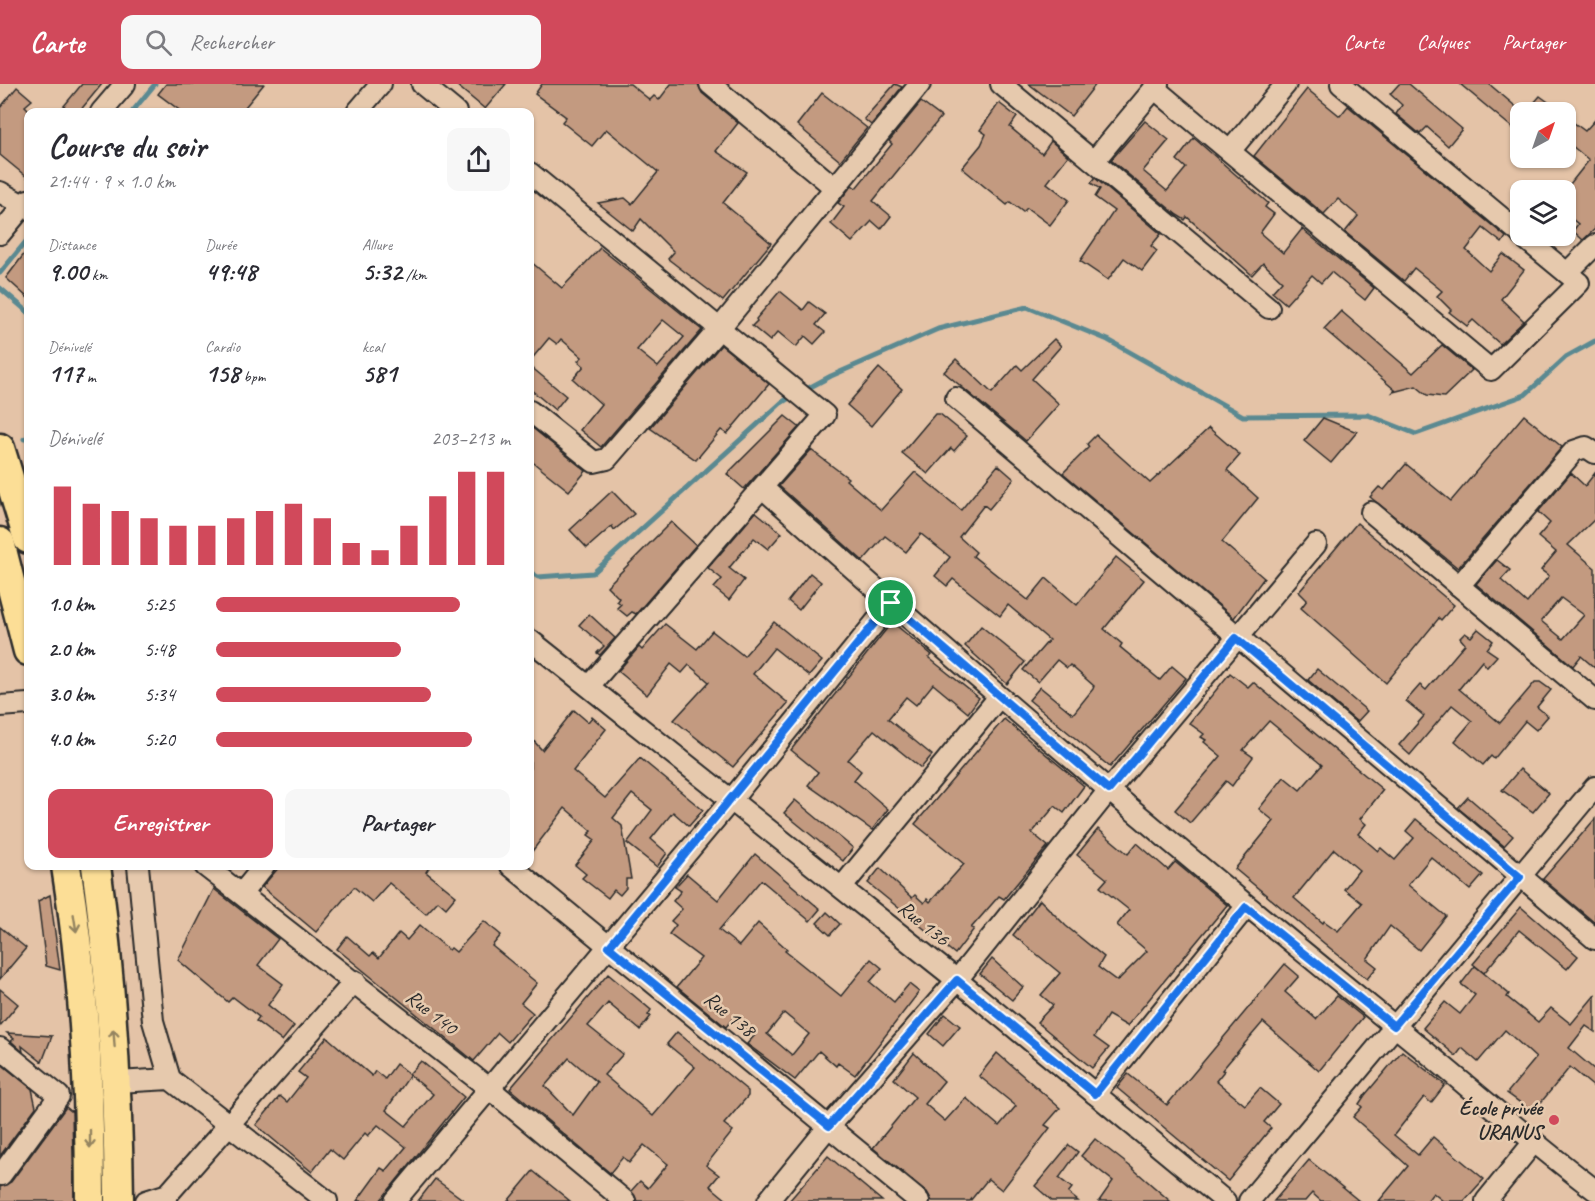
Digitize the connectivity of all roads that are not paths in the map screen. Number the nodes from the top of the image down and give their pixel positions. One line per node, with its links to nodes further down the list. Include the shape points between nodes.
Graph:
1 (125, 84): 10 (street)
2 (381, 84): 11 (street)
3 (422, 84): 12 (street)
4 (711, 84): 16 (street)
5 (920, 84): 16 (street)
6 (1001, 84): 14 (street)
7 (1286, 84): 13 (street)
8 (1341, 84): 20 (street)
9 (1156, 86): 13 (street); 14 (street)
10 (104, 108)
11 (360, 108)
12 (451, 108)
13 (1230, 151): 24 (street, via 1491,370 1579,283)
14 (1094, 161): 25 (street)
15 (534, 176): 26 (street)
16 (834, 187): 26 (street)
17 (0, 192): 18 (street)
18 (24, 203)
19 (24, 207): 21 (street)
20 (1510, 225)
21 (0, 234)
22 (1595, 245): 24 (street)
23 (1535, 246): 24 (street)
24 (1567, 273)
25 (1269, 308)
26 (719, 329): 28 (street, via 607,459 594,462); 31 (street, via 825,415)
27 (956, 398): 39 (street)
28 (534, 414)
29 (0, 448): 33 (highway)
30 (1595, 453): 36 (street, via 1586,447 1574,452)
31 (764, 489): 37 (street); 41 (street)
32 (1371, 512): 36 (street)
33 (24, 526)
34 (0, 542): 38 (highway)
35 (1316, 544): 39 (street)
36 (1459, 586): 43 (street)
37 (891, 603): 42 (street); 48 (street)
38 (24, 635)
39 (1236, 638): 47 (street); 55 (street)
40 (534, 643): 41 (street, Rue 136)
41 (589, 686): 48 (street, Rue 136)
42 (999, 697): 47 (street); 56 (street)
43 (1595, 700)
44 (24, 704): 45 (street)
45 (0, 706)
46 (1595, 787): 55 (street)
47 (1109, 790): 58 (street); 61 (street)
48 (732, 799): 56 (street, Rue 136); 60 (street)
49 (67, 870): 68 (highway, one-way to 68, via 79,949)
50 (97, 870): 66 (highway, one-way to 50, via 107,945)
51 (138, 870): 65 (street, via 153,1021)
52 (210, 870): 57 (street, Rue 140)
53 (261, 870): 57 (street)
54 (516, 870): 60 (street, Rue 138)
55 (1520, 877): 59 (street); 63 (street)
56 (842, 887): 61 (street, Rue 136)
57 (242, 893): 62 (street, Rue 140)
58 (1246, 907): 63 (street); 69 (street)
59 (1595, 939)
60 (609, 947): 67 (street); 72 (street, Rue 138)
61 (957, 980): 69 (street, Rue 136); 72 (street)
62 (355, 981): 67 (street, Rue 140); 71 (street)
63 (1394, 1026): 73 (street); 85 (street)
64 (0, 1048): 70 (street)
65 (170, 1079): 66 (street); 71 (street)
66 (117, 1082): 77 (highway)
67 (490, 1089): 80 (street); 81 (street, Rue 140)
68 (90, 1094): 70 (street); 76 (highway, one-way to 76)
69 (1095, 1094): 84 (street, Rue 136)
70 (59, 1096): 74 (street)
71 (229, 1125): 78 (street, via 168,1194); 79 (street)
72 (829, 1126): 82 (street); 83 (street, Rue 138)
73 (1533, 1143): 75 (street); 86 (street)
74 (0, 1175)
75 (1595, 1190)
76 (90, 1201)
77 (118, 1201)
78 (146, 1201)
79 (327, 1201)
80 (395, 1201)
81 (625, 1201)
82 (768, 1201)
83 (919, 1201)
84 (1225, 1201)
85 (1249, 1201)
86 (1486, 1201)

